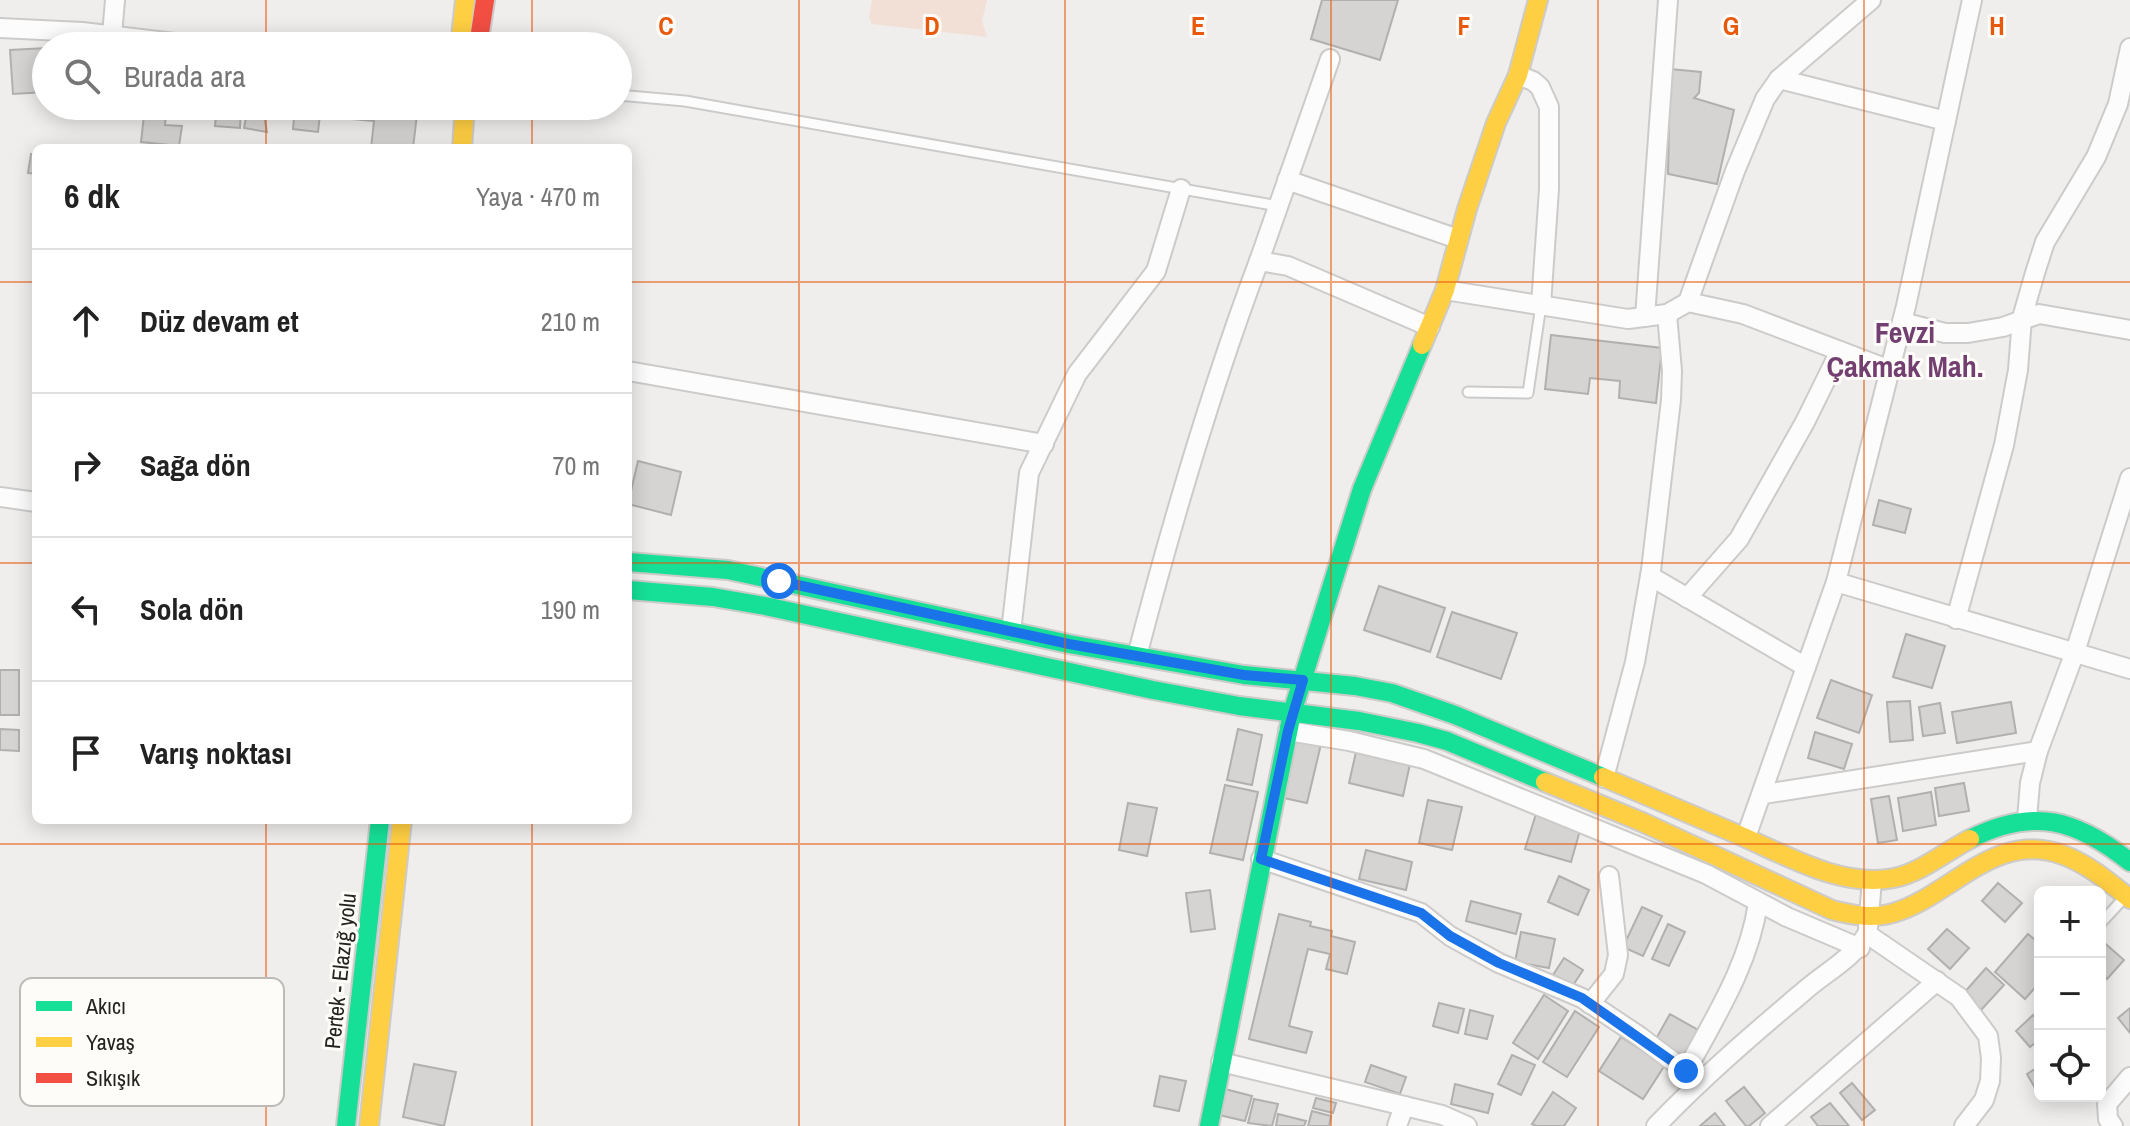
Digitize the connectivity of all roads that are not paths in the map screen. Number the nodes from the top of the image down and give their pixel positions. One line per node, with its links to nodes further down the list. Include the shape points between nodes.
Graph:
1 (115, 0): 10 (street)
2 (465, 0): 11 (main road)
3 (485, 0): 12 (main road)
4 (1538, 0): 15 (main road)
5 (1668, 0): 30 (street)
6 (1871, 0): 16 (street)
7 (1972, 0): 19 (street)
8 (0, 28): 9 (street)
9 (64, 32)
10 (112, 32)
11 (462, 32)
12 (480, 32)
13 (2130, 48): 31 (street, via 2118,104 2096,157 2045,242)
14 (1330, 59): 21 (street)
15 (1518, 75): 24 (main road, via 1496,123); 28 (street, via 1540,87 1549,107)
16 (1779, 79): 19 (street); 27 (street, via 1765,99)
17 (632, 96): 22 (lane, via 685,101)
18 (464, 120): 20 (main road)
19 (1946, 121): 32 (street)
20 (462, 144)
21 (1287, 180): 23 (street); 24 (street)
22 (1181, 189): 23 (lane); 39 (street, via 1156,271 1077,374)
23 (1278, 206): 25 (street)
24 (1458, 239): 26 (main road)
25 (1259, 261): 33 (street, via 1288,266); 51 (street, via 1176,506)
26 (1445, 290): 28 (street); 33 (main road)
27 (1688, 302): 29 (street); 35 (street, via 1743,314)
28 (1541, 305): 30 (street); 38 (lane, via 1528,393)
29 (1667, 314): 30 (street); 44 (street, via 1671,400)
30 (1645, 317)
31 (2022, 318): 32 (street, via 1968,333); 34 (street, via 2054,315); 48 (street, via 2004,445)
32 (1902, 322): 36 (street)
33 (1430, 327): 54 (main road, via 1362,489)
34 (2130, 330)
35 (1840, 351): 36 (street); 47 (street, via 1739,539)
36 (1890, 370): 45 (street)
37 (632, 372): 39 (street)
38 (1468, 392)
39 (1044, 444): 49 (street, via 1029,473)
40 (2130, 478): 50 (street)
41 (0, 497): 42 (street)
42 (32, 501)
43 (632, 562): 49 (main road, via 728,570)
44 (1650, 576): 47 (street); 57 (street, via 1635,662)
45 (1836, 582): 48 (street); 52 (street)
46 (632, 590): 55 (main road, via 765,606)
47 (1687, 598): 52 (street)
48 (1956, 619): 50 (street)
49 (1011, 632): 51 (main road)
50 (2075, 652): 53 (street); 56 (street)
51 (1137, 656): 54 (main road)
52 (1806, 667): 58 (street)
53 (2130, 669)
54 (1303, 680): 55 (main road); 57 (main road, via 1424,702)
55 (1290, 722): 63 (main road); 68 (street, via 1424,759 1706,874); 70 (main road, via 1379,723 1447,741 1642,822 1832,910)
56 (2038, 751): 58 (street); 59 (street)
57 (1604, 778): 62 (main road)
58 (1764, 794): 62 (street)
59 (2027, 819): 64 (main road, via 2071,824); 66 (main road, via 1980,832 1912,872)
60 (380, 824): 77 (main road, Pertek - Elazığ yolu)
61 (402, 824): 78 (main road, Pertek - Elazığ yolu)
62 (1746, 837): 66 (main road, via 1832,873)
63 (1261, 859): 72 (street, via 1421,913 1499,963); 73 (main road)
64 (2130, 862)
65 (1609, 876): 72 (street, via 1618,955 1614,974)
66 (1872, 880): 70 (street)
67 (2128, 897): 69 (lane); 70 (main road, via 2080,861 2026,849 1974,866)
68 (1758, 903): 70 (street, via 1815,931); 74 (street, via 1750,945)
69 (2106, 918)
70 (1866, 933): 71 (street); 74 (street, via 1809,986)
71 (1937, 981): 83 (street); 84 (street, via 1959,997 1988,1036 1990,1081 1984,1100)
72 (1590, 1004): 74 (street)
73 (1221, 1062): 76 (street); 79 (main road)
74 (1692, 1076): 82 (street)
75 (2130, 1077): 85 (street, via 2107,1104)
76 (1404, 1106): 80 (street); 81 (street)
77 (346, 1126)
78 (369, 1126)
79 (1209, 1126)
80 (1397, 1126)
81 (1467, 1126)
82 (1656, 1126)
83 (1770, 1126)
84 (1964, 1126)
85 (2113, 1126)

